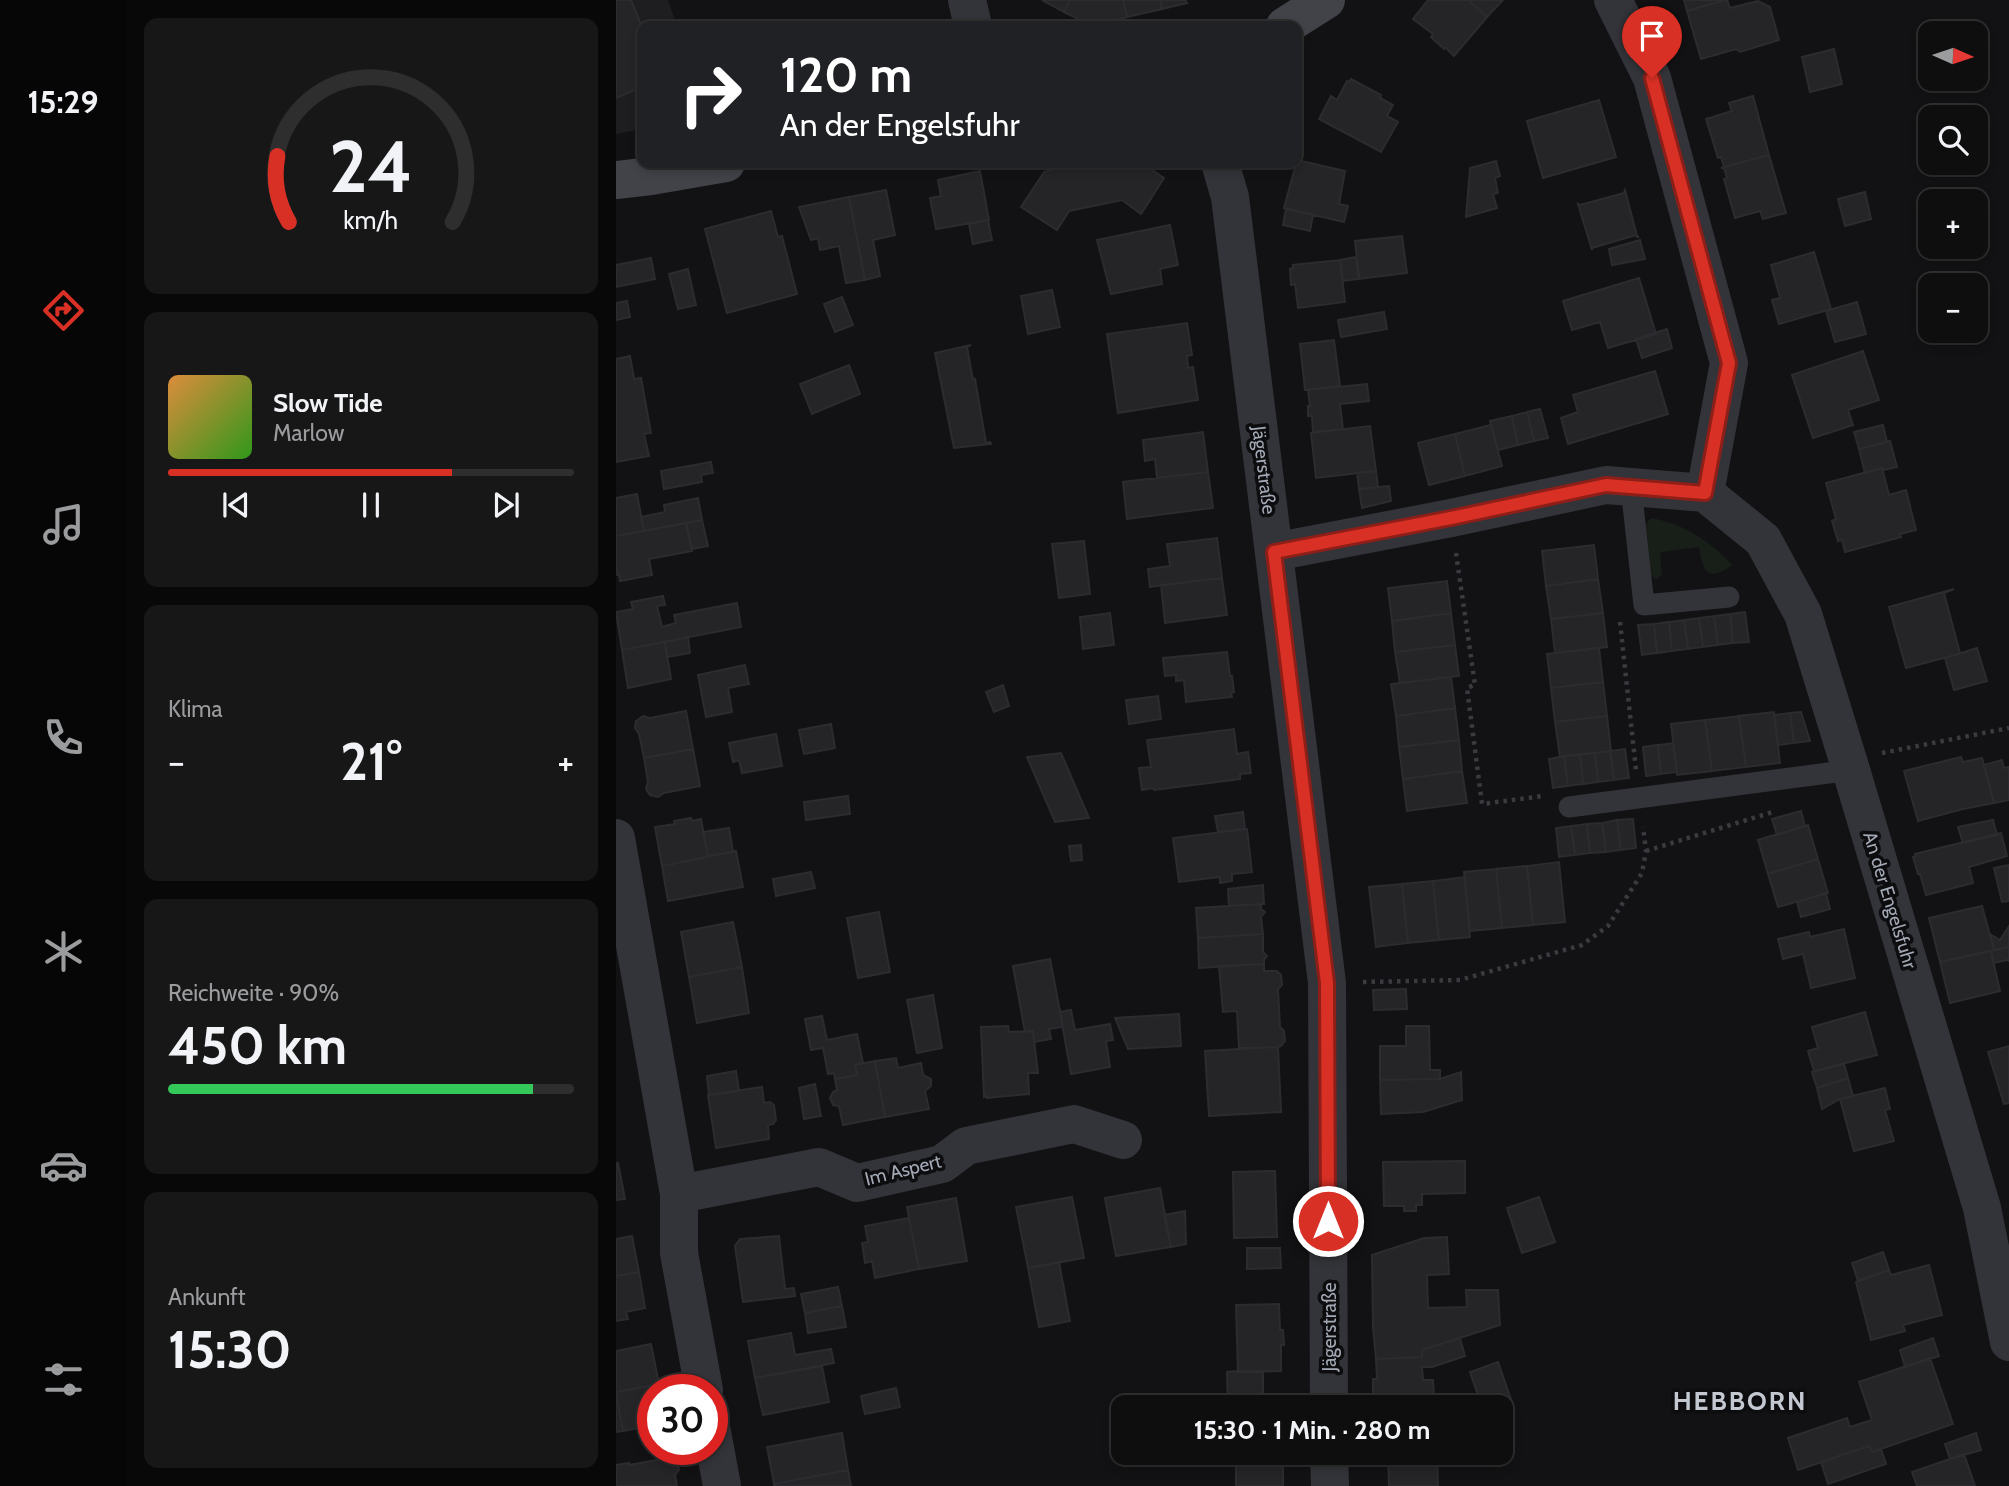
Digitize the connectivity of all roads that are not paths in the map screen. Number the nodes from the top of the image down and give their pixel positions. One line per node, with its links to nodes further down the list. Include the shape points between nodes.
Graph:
1 (967, 0): 4 (street)
2 (1326, 0): 5 (street)
3 (1613, 0): 10 (street, via 1652,78 1729,363)
4 (972, 21)
5 (1293, 21)
6 (697, 168): 8 (street)
7 (1221, 168): 11 (street, Jägerstraße, via 1230,197)
8 (616, 180)
9 (1631, 487): 10 (street); 11 (street, via 1606,485); 12 (lane, via 1644,605)
10 (1705, 493): 13 (street, An der Engelsfuhr, via 1763,540 1803,614)
11 (1274, 552): 20 (street, Jägerstraße, via 1327,983)
12 (1729, 597)
13 (1852, 770): 14 (lane); 18 (street, An der Engelsfuhr, via 1982,1208)
14 (1569, 807)
15 (616, 838): 17 (street)
16 (1124, 1140): 17 (street, Im Aspert, via 1074,1124 966,1146 942,1164 858,1183 819,1167)
17 (679, 1194): 19 (street, via 679,1253)
18 (2009, 1342)
19 (701, 1374)
20 (1329, 1395)
21 (718, 1465): 23 (street)
22 (1329, 1465): 24 (street)
23 (722, 1486)
24 (1329, 1486)

